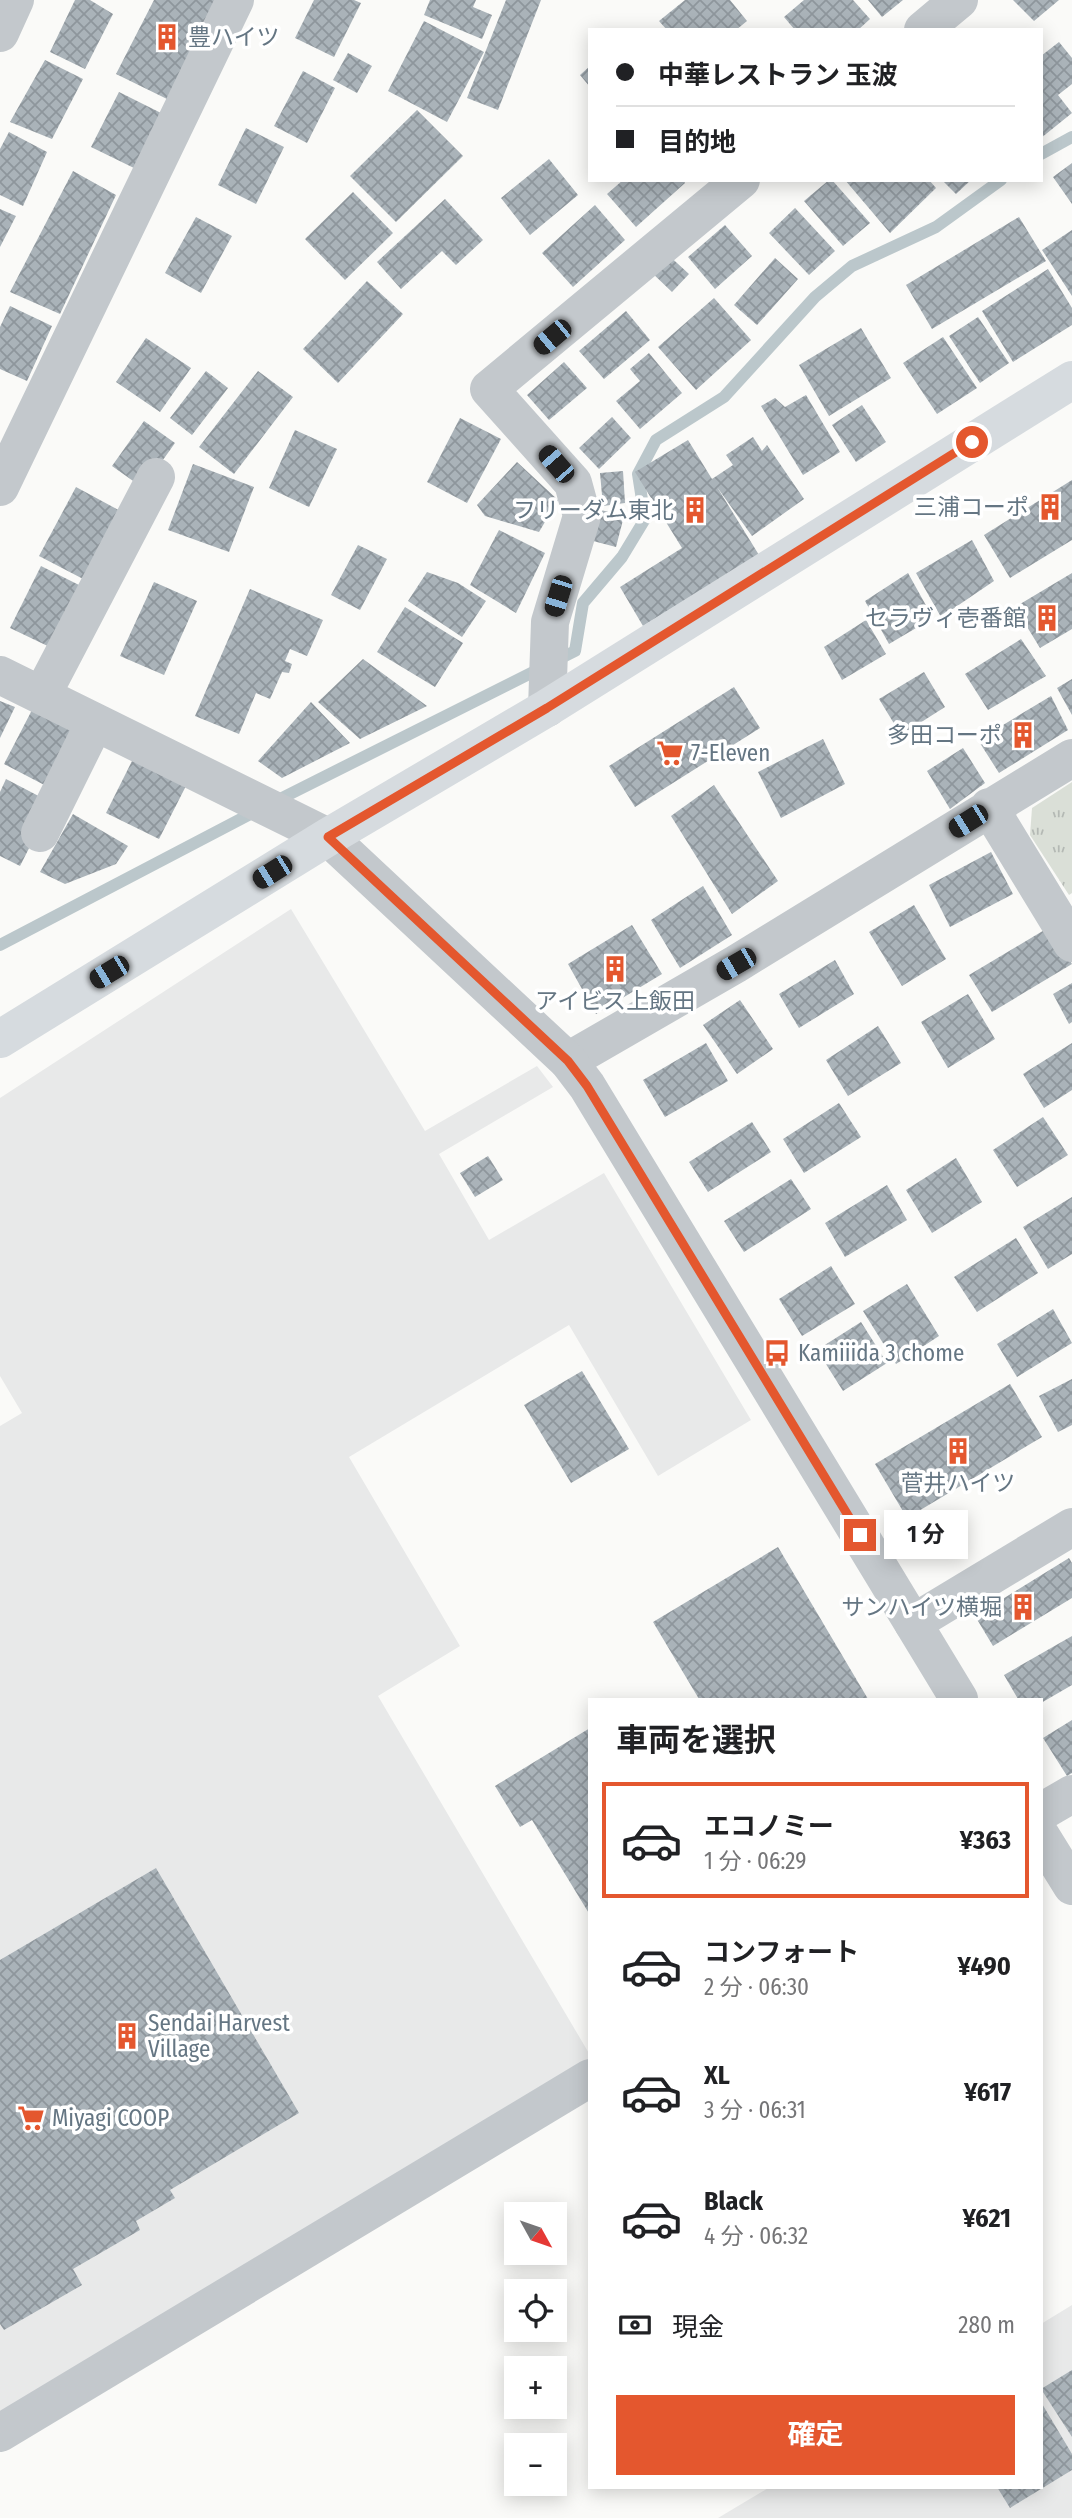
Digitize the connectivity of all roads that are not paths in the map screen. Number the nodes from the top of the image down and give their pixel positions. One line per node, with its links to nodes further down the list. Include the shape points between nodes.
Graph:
1 (15, 0): 5 (street)
2 (235, 0): 9 (street)
3 (959, 0): 4 (street)
4 (925, 28)
5 (0, 33)
6 (739, 182): 12 (street, via 489,389 573,483 582,516 550,622)
7 (1070, 386): 12 (main road)
8 (156, 477): 11 (street)
9 (0, 487)
10 (0, 675): 11 (street)
11 (42, 695): 13 (street)
12 (548, 700): 17 (main road)
13 (95, 722): 16 (street); 17 (street)
14 (1072, 758): 15 (street)
15 (989, 807): 18 (street); 20 (street)
16 (40, 833)
17 (328, 837): 19 (main road); 20 (street)
18 (1072, 943)
19 (0, 1039)
20 (568, 1061): 22 (street)
21 (1072, 1527): 22 (street)
22 (913, 1623): 23 (street)
23 (958, 1698)
24 (1072, 1794): 25 (street)
25 (1043, 1811)
26 (1043, 1839): 27 (street)
27 (1072, 1886)
28 (588, 2079): 29 (street)
29 (0, 2433)

